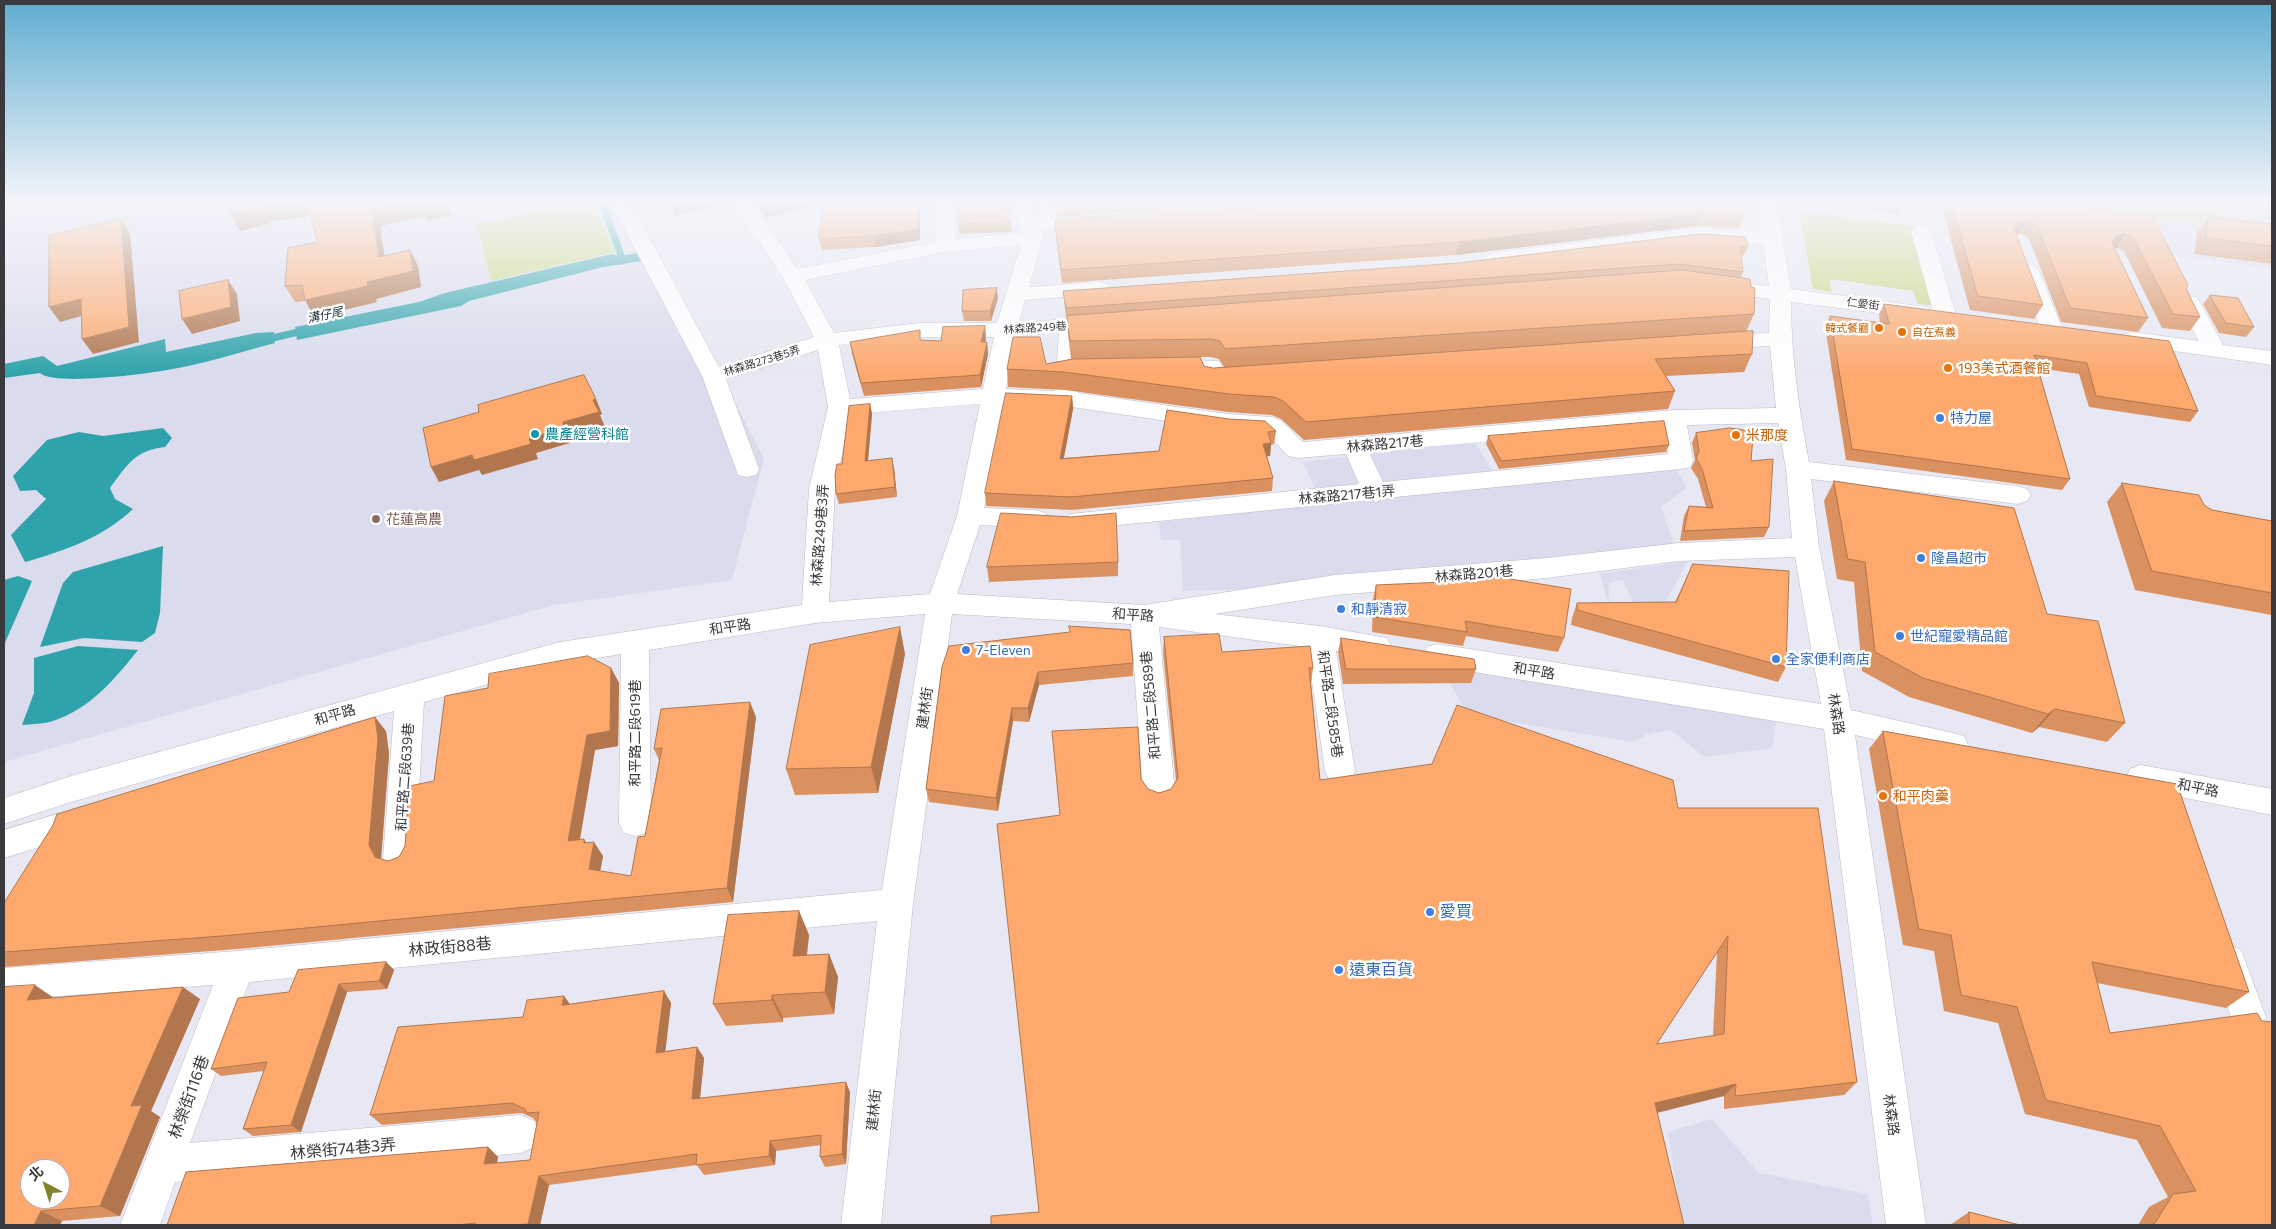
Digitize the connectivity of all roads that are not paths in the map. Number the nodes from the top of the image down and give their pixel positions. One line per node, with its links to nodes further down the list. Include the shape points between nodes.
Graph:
1 (652, 260): 30 (street, 林森路273巷5弄)
2 (781, 260): 10 (street, 林森路249巷3弄)
3 (872, 260): 10 (street)
4 (1025, 260): 13 (street, 建林街)
5 (1481, 260): 9 (street)
6 (1776, 260): 14 (street, 林森路)
7 (1933, 260): 14 (street, 仁愛街, via 1955,316)
8 (2026, 260): 19 (street)
9 (1476, 261)
10 (792, 276): 23 (street, 林森路249巷3弄)
11 (1695, 283): 14 (street)
12 (1118, 287): 13 (street)
13 (1019, 294): 20 (street, 建林街)
14 (1781, 294): 22 (street, 林森路)
15 (2189, 302): 26 (street)
16 (2144, 316): 24 (street)
17 (1121, 322): 18 (street, 林森路249巷)
18 (1071, 325): 20 (street, 林森路249巷); 32 (street, via 1078,368)
19 (2051, 328)
20 (1006, 330): 23 (street, 林森路249巷, via 919,330); 31 (street, 建林街)
21 (2108, 336): 24 (street)
22 (1780, 339): 25 (street); 34 (street, 林森路)
23 (827, 340): 30 (street, 林森路273巷5弄); 33 (street, 林森路249巷3弄)
24 (2156, 342): 26 (street)
25 (1690, 343)
26 (2215, 350): 27 (street)
27 (2272, 358)
28 (1144, 367): 29 (street, via 1211,366 1212,377)
29 (1262, 374)
30 (713, 376): 37 (street)
31 (993, 396): 32 (street, 林森路217巷); 33 (street, 林森路217巷); 41 (street, 建林街)
32 (1066, 398): 36 (street, 林森路217巷, via 1228,422 1272,425 1297,450)
33 (840, 407): 44 (street, 林森路249巷3弄, via 822,489)
34 (1788, 415): 35 (street, 林森路217巷); 38 (street, 林森路)
35 (1674, 418): 36 (street, 林森路217巷); 39 (street, 林森路217巷1弄, via 1681,461)
36 (1355, 446): 39 (street)
37 (747, 469)
38 (1798, 469): 40 (street); 42 (street, 林森路)
39 (1376, 493): 41 (street, 林森路217巷1弄, via 1072,521)
40 (2018, 496)
41 (970, 516): 43 (street, 建林街)
42 (1806, 547): 45 (street, 林森路201巷, via 1679,552 1547,568 1335,585); 49 (street, 林森路)
43 (940, 603): 44 (street, 和平路); 45 (street, 和平路); 62 (street, 建林街)
44 (815, 613): 47 (street, 和平路)
45 (1144, 615): 46 (street, 和平路); 54 (street, 和平路二段589巷)
46 (1320, 637): 49 (street, 和平路); 51 (street, 和平路二段585巷)
47 (635, 642): 48 (street, 和平路, via 560,653); 57 (street, 和平路二段619巷)
48 (410, 694): 53 (street, 和平路); 60 (street, 和平路二段639巷)
49 (1838, 719): 50 (street, 和平路); 71 (street, 林森路)
50 (1979, 750)
51 (1340, 771)
52 (2112, 773): 55 (street, 和平路, via 2173,796)
53 (71, 789): 56 (street, 和平路); 58 (street)
54 (1159, 794)
55 (2272, 802)
56 (4, 811)
57 (634, 823)
58 (57, 828): 59 (street); 61 (street)
59 (4, 844)
60 (399, 859)
61 (36, 862)
62 (896, 904): 64 (street, 林政街88巷); 70 (street, 建林街)
63 (2219, 933): 66 (street)
64 (237, 968): 65 (street, 林政街88巷); 68 (street, 林榮街116巷)
65 (4, 984)
66 (2248, 1017)
67 (521, 1134): 68 (street, 林榮街74巷3弄)
68 (164, 1164): 69 (street, 林榮街116巷)
69 (140, 1225)
70 (861, 1225)
71 (1906, 1225)

